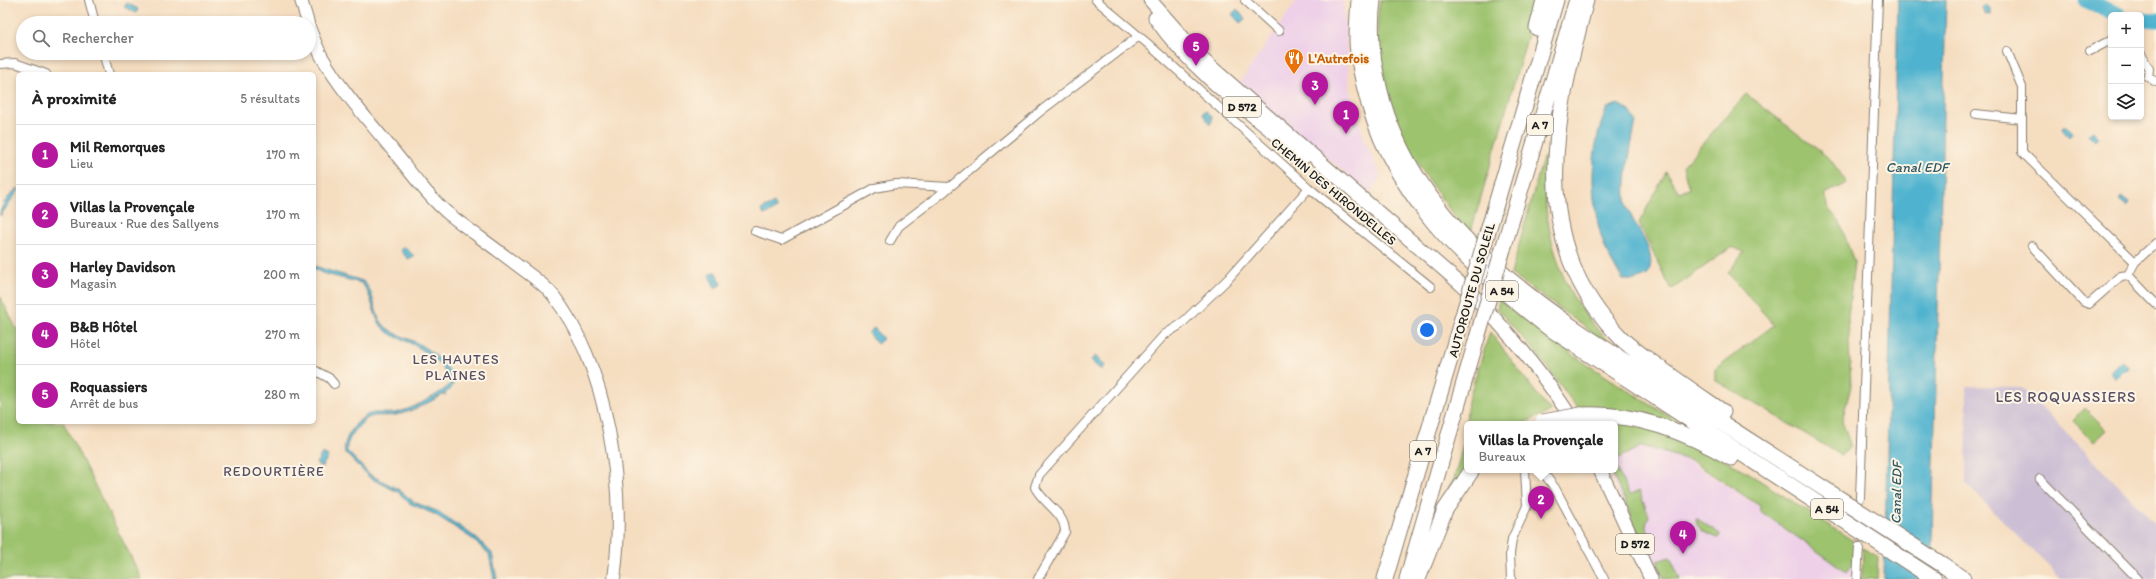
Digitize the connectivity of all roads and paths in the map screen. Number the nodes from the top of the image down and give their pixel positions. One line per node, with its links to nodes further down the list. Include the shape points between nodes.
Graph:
1 (89, 0): 14 (street)
2 (300, 0): 15 (street)
3 (1096, 0): 17 (street, CHEMIN DES HIRONDELLES)
4 (1143, 0): 28 (main road, D 572, via 1171,41)
5 (1150, 0): 35 (main road, D 572, via 1202,59)
6 (1245, 0): 16 (street)
7 (1359, 0): 54 (highway, A 54, via 1357,41 1370,111 1388,154 1432,222 1466,259 1507,296 1550,328)
8 (1374, 0): 52 (highway, A 54, via 1371,38 1375,72 1390,125 1415,175 1467,240 1513,283 1591,341)
9 (1544, 0): 34 (highway)
10 (1556, 0): 34 (highway, AUTOROUTE DU SOLEIL / A 7)
11 (1576, 0): 61 (highway, AUTOROUTE DU SOLEIL / A 7, bridge)
12 (1586, 0): 52 (highway, via 1568,76 1554,172 1563,240 1579,280 1604,319 1623,340 1735,421)
13 (1878, 0): 55 (street)
14 (93, 16)
15 (306, 16)
16 (1279, 31)
17 (1139, 36): 29 (street, CHEMIN DES HIRONDELLES); 32 (street, via 1042,110)
18 (2108, 42): 21 (street)
19 (316, 44): 58 (street, via 338,84 424,189 449,214 530,274 552,294 572,326 589,362 611,442 618,495 618,550)
20 (2007, 51): 31 (street, via 2022,87)
21 (2090, 51)
22 (105, 60): 26 (street)
23 (2144, 60): 27 (street, via 2149,69 2148,77)
24 (0, 64): 25 (street, via 15,63)
25 (40, 72)
26 (108, 72)
27 (2156, 82)
28 (1233, 99): 29 (street); 35 (main road, D 572, via 1314,165)
29 (1223, 111): 33 (street, CHEMIN DES HIRONDELLES)
30 (1976, 114): 31 (street)
31 (2022, 119): 40 (street, via 2022,152)
32 (950, 187): 36 (street, via 896,184 875,188 781,240); 37 (street, via 899,226)
33 (1309, 188): 42 (street, CHEMIN DES HIRONDELLES); 59 (street, via 1228,279 1180,325 1164,335 1039,475 1035,486 1037,492 1063,518 1065,532)
34 (1498, 195): 60 (highway, AUTOROUTE DU SOLEIL / A 7, bridge)
35 (1359, 196): 46 (main road, D 572, via 1442,266 1507,330)
36 (755, 231)
37 (890, 242)
38 (2156, 243): 40 (street)
39 (2032, 246): 41 (street, via 2084,302 2089,304 2120,276)
40 (2135, 262): 41 (street)
41 (2128, 275): 43 (street)
42 (1431, 287)
43 (2156, 304)
44 (316, 371): 45 (street)
45 (334, 384)
46 (1578, 419): 47 (highway, bridge); 54 (highway, via 1604,414 1662,425)
47 (1560, 421)
48 (1470, 473): 62 (highway, via 1445,510)
49 (1525, 473): 63 (street, via 1527,506 1512,539)
50 (1543, 473): 64 (street, via 1555,488)
51 (1601, 473): 56 (main road, D 572)
52 (1809, 479): 55 (highway, A 54)
53 (2040, 479): 71 (street)
54 (1776, 481): 57 (highway, A 54)
55 (1855, 502): 70 (highway, A 54, bridge)
56 (1618, 510): 65 (main road, D 572); 66 (main road, D 572)
57 (1868, 542): 67 (street); 68 (highway); 69 (highway, A 54)
58 (614, 579)
59 (1038, 579)
60 (1385, 579)
61 (1407, 579)
62 (1418, 579)
63 (1511, 579)
64 (1604, 579)
65 (1642, 579)
66 (1651, 579)
67 (1857, 579)
68 (1922, 579)
69 (1934, 579)
70 (1963, 579)
71 (2138, 579)

